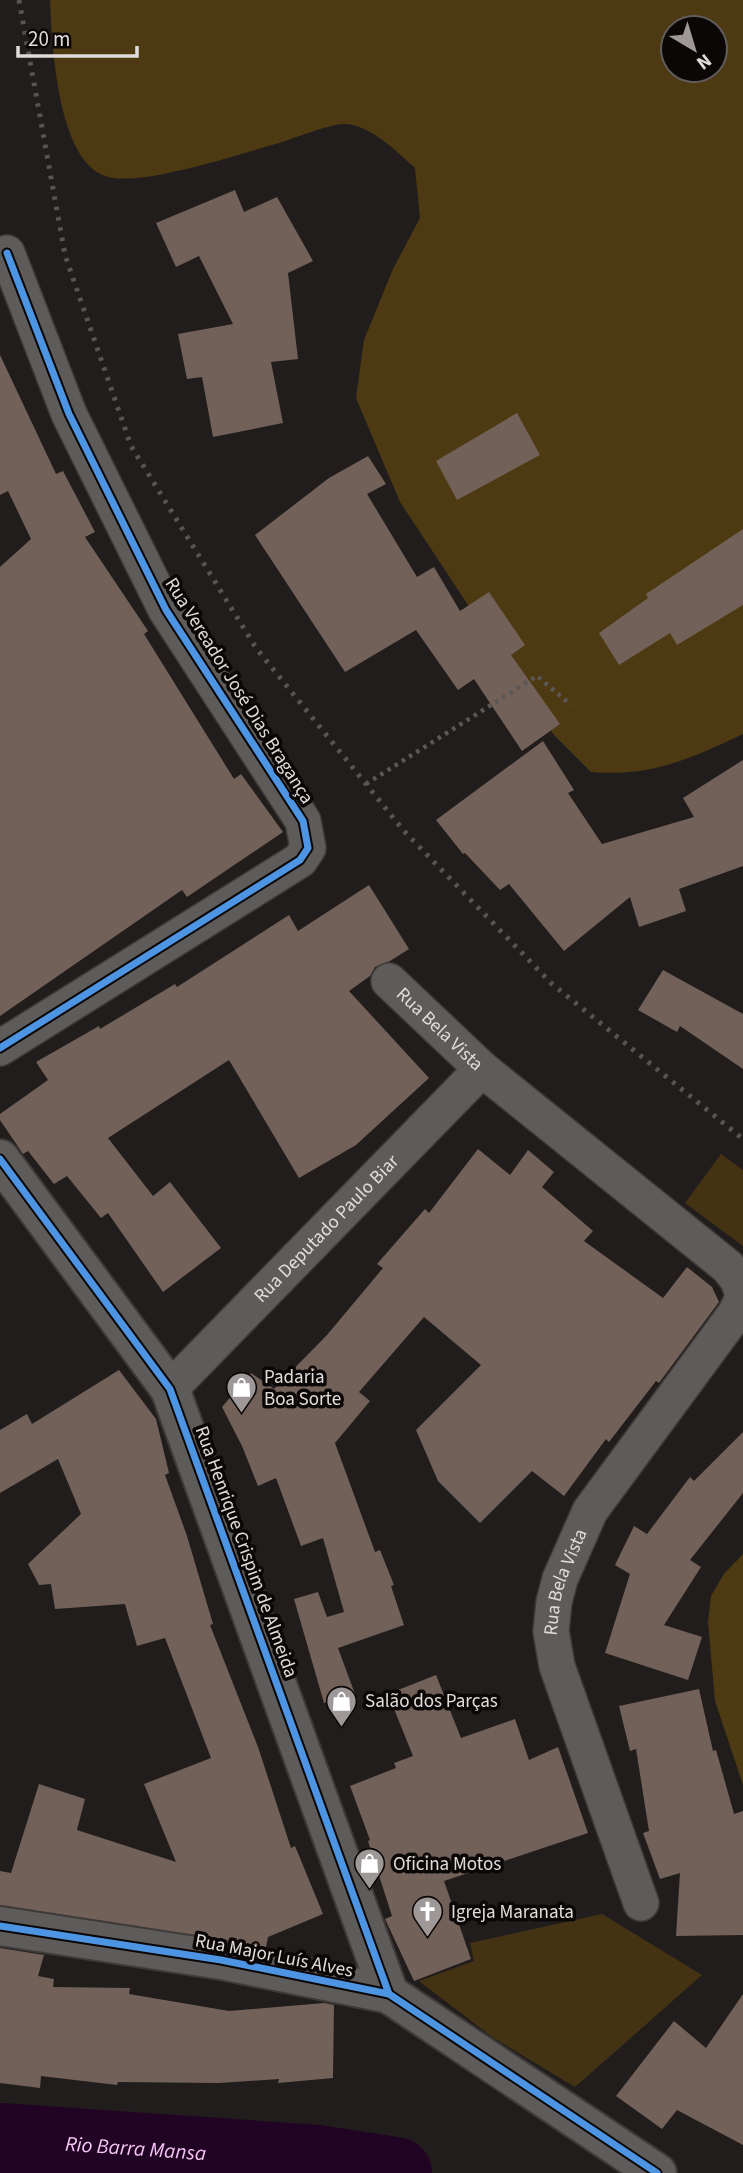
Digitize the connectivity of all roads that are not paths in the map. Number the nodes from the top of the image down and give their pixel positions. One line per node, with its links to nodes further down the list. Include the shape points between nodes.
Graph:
1 (7, 253): 3 (street, Rua Vereador José Dias Bragança, via 69,414 166,610 303,821 308,848 300,860)
2 (389, 982): 4 (street, Rua Bela Vista)
3 (0, 1048)
4 (481, 1069): 6 (street, Rua Bela Vista, via 728,1267); 7 (street, Rua Deputado Paulo Biar)
5 (0, 1159): 7 (street, Rua Henrique Crispim de Almeida)
6 (743, 1296): 8 (street, Rua Bela Vista, via 735,1314 590,1511 554,1602 551,1631 558,1666)
7 (170, 1389): 10 (street, Rua Henrique Crispim de Almeida)
8 (641, 1903)
9 (0, 1927): 10 (street, Rua Major Luís Alves, via 220,1960)
10 (389, 1994): 11 (street, Rua Major Luís Alves)
11 (657, 2173)

